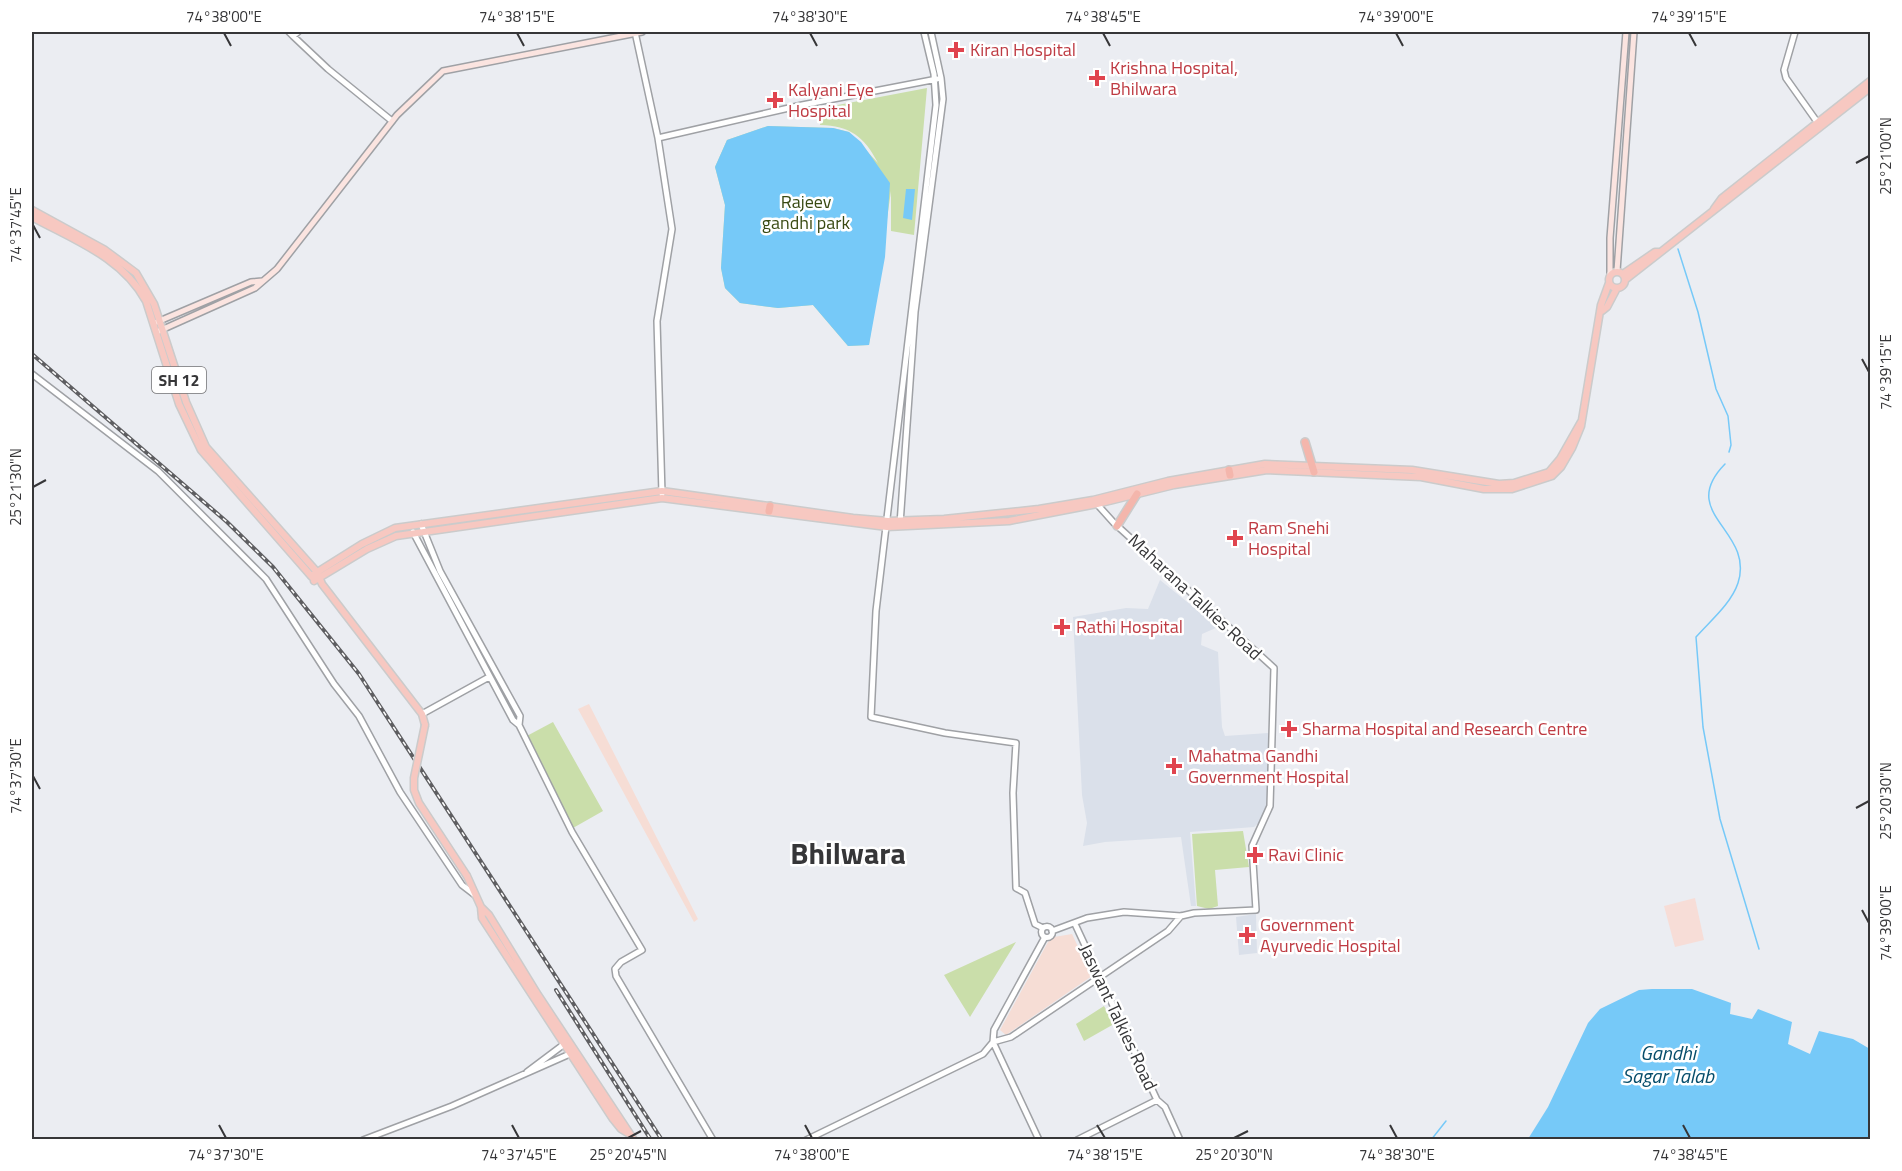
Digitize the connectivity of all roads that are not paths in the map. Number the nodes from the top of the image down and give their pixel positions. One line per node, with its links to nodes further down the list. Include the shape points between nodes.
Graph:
1 (638, 32): 11 (main road, via 443,71); 13 (street)
2 (924, 32): 8 (street)
3 (931, 32): 8 (street)
4 (1626, 32): 16 (main road, via 1610,238)
5 (1634, 32): 16 (main road)
6 (1795, 32): 12 (street, via 1785,78)
7 (295, 33): 11 (street, via 328,69)
8 (938, 78): 13 (street); 31 (street); 32 (street, via 940,136 915,312)
9 (1870, 81): 12 (main road)
10 (1870, 88): 12 (main road)
11 (392, 121): 17 (main road)
12 (1819, 125): 16 (main road, via 1722,198 1671,244)
13 (658, 138): 27 (street, via 672,229 657,321)
14 (32, 210): 21 (main road, SH 12, via 131,268 149,292)
15 (32, 217): 21 (main road, SH 12, via 123,269 136,283)
16 (1619, 275): 18 (main road); 19 (main road)
17 (264, 281): 21 (main road, via 251,282); 22 (main road)
18 (1609, 284): 19 (main road); 20 (main road)
19 (1617, 288): 20 (main road)
20 (1602, 311): 25 (main road, via 1580,432 1561,467 1539,482 1512,489 1484,489 1421,477)
21 (157, 322): 22 (main road, SH 12)
22 (160, 330): 37 (main road, SH 12, via 188,426 201,450)
23 (32, 374): 41 (street, via 158,471 266,579 359,716 400,792 462,885)
24 (1305, 442): 25 (highway)
25 (1314, 469): 26 (main road)
26 (1230, 472): 28 (main road); 29 (main road, via 1168,481)
27 (662, 494): 30 (main road); 31 (main road); 35 (main road)
28 (1137, 494): 29 (main road); 34 (highway)
29 (1095, 502): 32 (main road, via 1009,521); 34 (street, Maharana Talkies Road)
30 (421, 524): 33 (main road); 35 (street)
31 (888, 524): 32 (main road); 44 (street, via 876,611 871,717 1016,743 1016,888 1025,893 1035,924)
32 (900, 524)
33 (411, 526): 36 (street); 37 (main road, via 382,533)
34 (1117, 526): 42 (street, Maharana Talkies Road, via 1274,668 1270,806 1252,846 1256,910)
35 (424, 532): 36 (main road); 40 (street, via 440,571 519,716)
36 (414, 534): 37 (main road, via 381,541); 38 (street)
37 (315, 576): 39 (main road)
38 (489, 677): 39 (street); 40 (street)
39 (422, 714): 41 (main road, bridge, via 425,725 414,790)
40 (519, 724): 55 (street, via 572,832 642,951 621,962 615,969 616,976)
41 (475, 895): 48 (main road, via 482,918)
42 (1181, 916): 43 (street, via 1124,912); 47 (street, via 1168,931)
43 (1075, 924): 45 (street); 47 (street, Jaswant Talkies Road)
44 (1043, 928): 45 (street); 46 (street)
45 (1052, 931): 46 (street, via 1051,936)
46 (1045, 937): 49 (street, via 994,1030)
47 (1100, 976): 49 (street, via 1011,1037); 52 (street, Jaswant Talkies Road)
48 (566, 1042): 50 (main road); 51 (street)
49 (993, 1042): 56 (street, via 983,1054); 57 (street)
50 (573, 1053): 51 (street); 53 (main road, via 613,1119)
51 (525, 1073): 54 (street)
52 (1157, 1100): 58 (street); 59 (street, Jaswant Talkies Road, via 1165,1107)
53 (633, 1137)
54 (363, 1140)
55 (713, 1140)
56 (806, 1140)
57 (1040, 1140)
58 (1077, 1140)
59 (1180, 1140)

